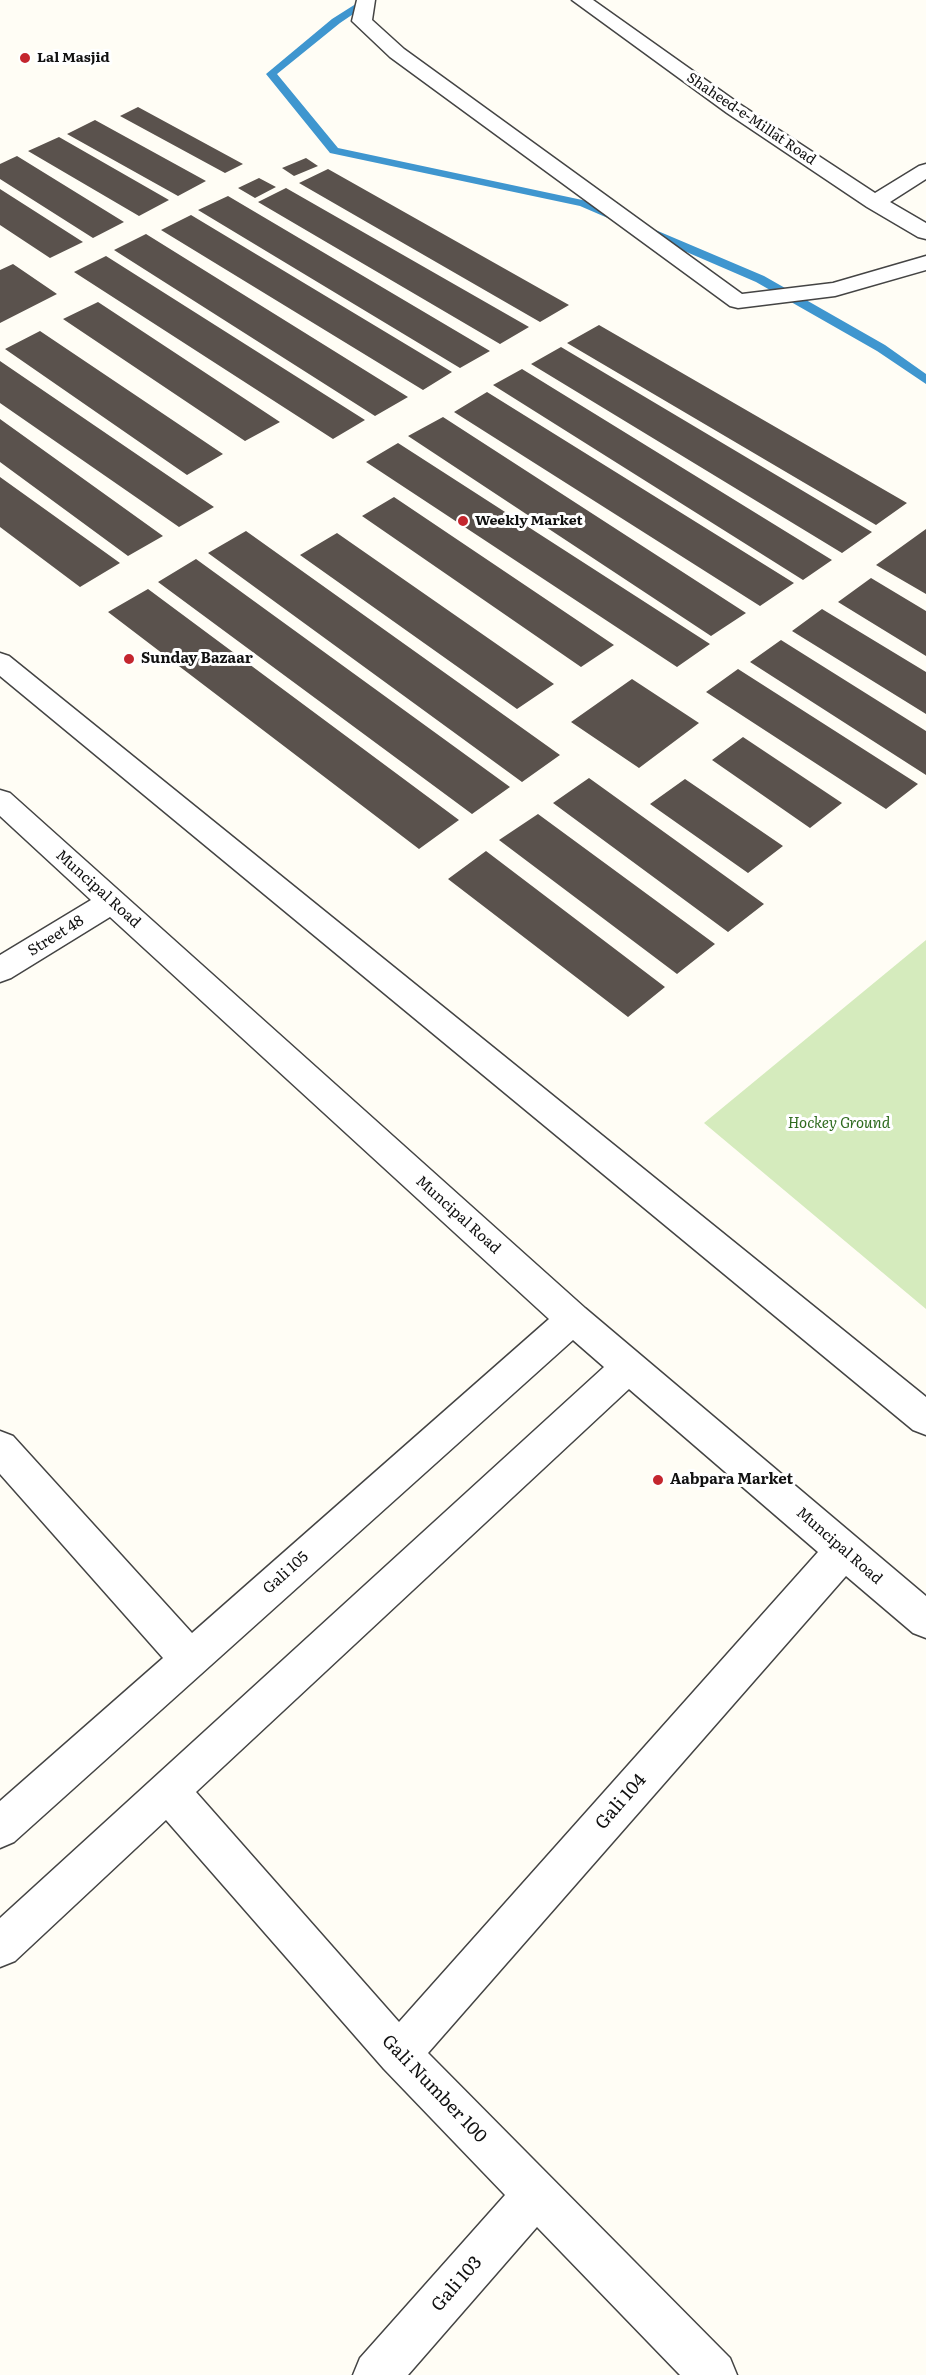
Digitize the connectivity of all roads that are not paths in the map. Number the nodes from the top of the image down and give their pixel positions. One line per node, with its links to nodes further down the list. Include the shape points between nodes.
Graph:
1 (366, 0): 6 (street, via 362,21 397,53 738,301 835,289)
2 (581, 0): 4 (street, Shaheed-e-Millat Road)
3 (926, 170): 4 (street)
4 (874, 202): 5 (street, Shaheed-e-Millat Road)
5 (926, 232)
6 (926, 263)
7 (0, 662): 13 (street)
8 (0, 800): 9 (street, Muncipal Road)
9 (112, 901): 10 (street, Street 48); 11 (street, Muncipal Road)
10 (0, 970)
11 (573, 1319): 12 (street, Muncipal Road); 17 (street, Gali 105)
12 (629, 1366): 15 (street, Muncipal Road); 18 (street)
13 (926, 1419)
14 (0, 1448): 17 (street)
15 (844, 1550): 16 (street, Muncipal Road); 21 (street, Gali 104)
16 (926, 1620)
17 (190, 1659): 19 (street, Gali 105)
18 (168, 1791): 20 (street); 21 (street, Gali Number 100)
19 (0, 1828)
20 (0, 1946)
21 (399, 2054): 22 (street, Gali Number 100)
22 (537, 2193): 23 (street, Gali 103); 24 (street, Gali Number 100)
23 (377, 2375)
24 (713, 2375)

